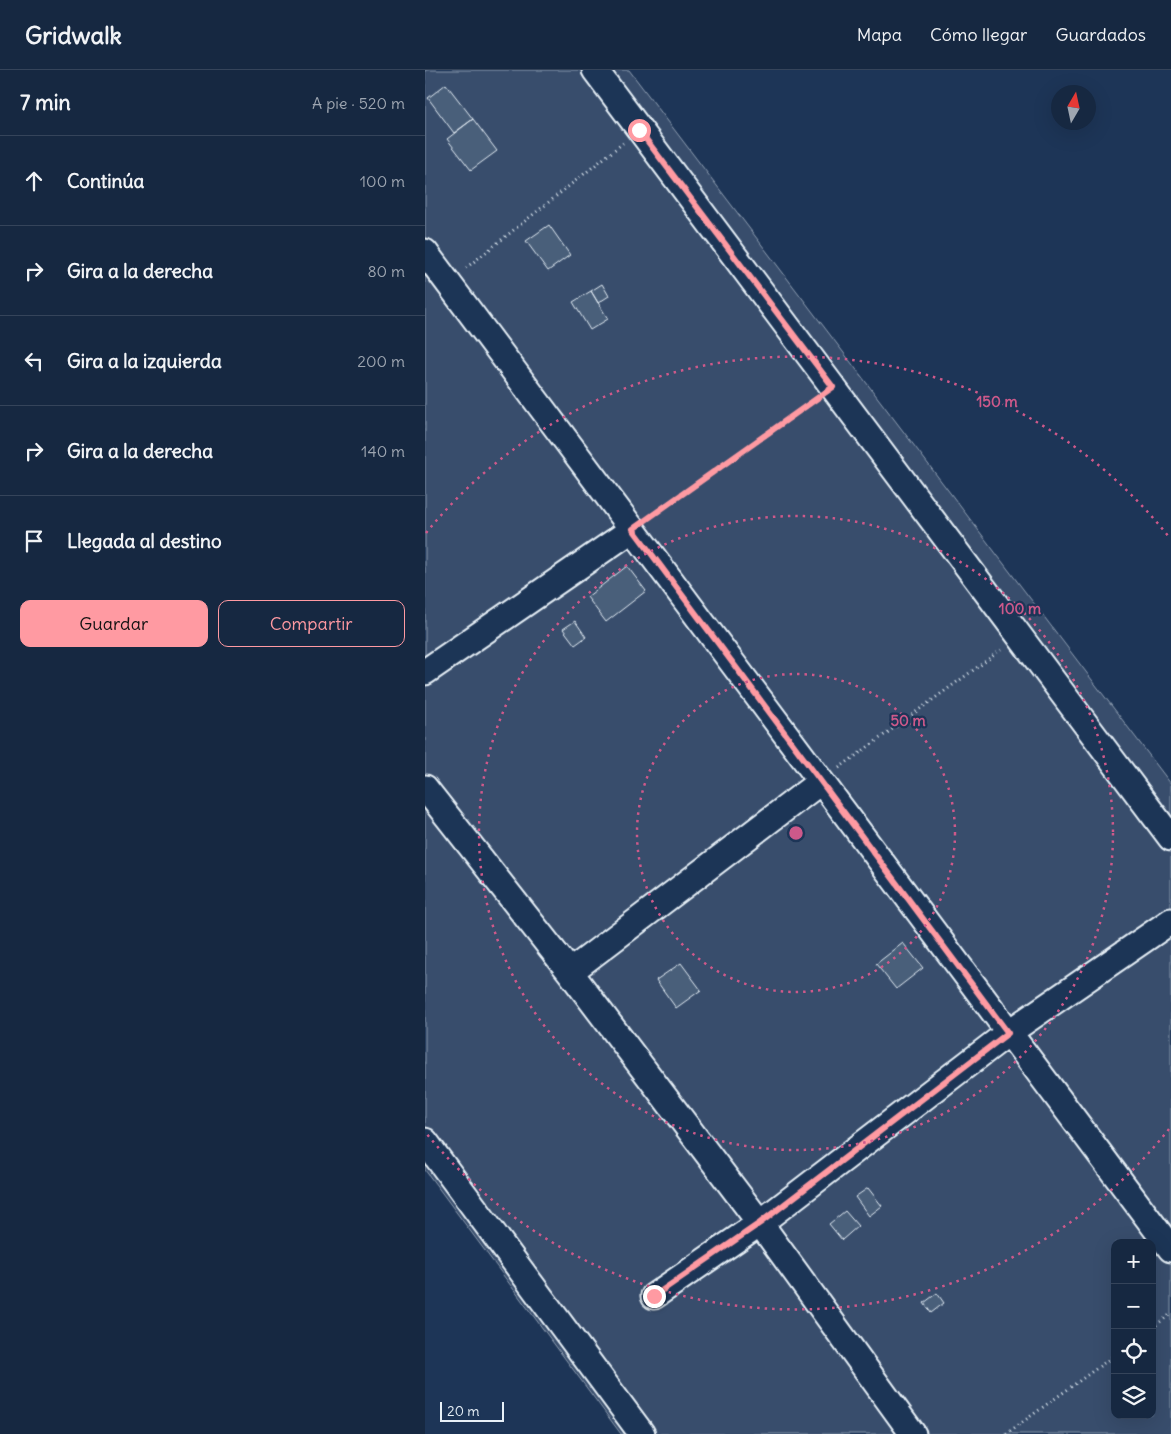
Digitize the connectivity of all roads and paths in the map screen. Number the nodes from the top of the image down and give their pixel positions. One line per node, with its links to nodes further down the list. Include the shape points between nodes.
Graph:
1 (595, 70): 2 (street)
2 (639, 130): 4 (path); 5 (street)
3 (425, 252): 4 (street)
4 (448, 282): 6 (street)
5 (833, 387): 6 (path); 7 (street)
6 (633, 529): 8 (street); 9 (street)
7 (1019, 636): 9 (path); 11 (street)
8 (425, 672)
9 (820, 782): 13 (street); 14 (street)
10 (425, 788): 13 (street)
11 (1171, 838)
12 (1171, 921): 14 (street)
13 (570, 972): 16 (street)
14 (1008, 1033): 16 (street); 17 (street)
15 (425, 1141): 22 (street)
16 (760, 1223): 18 (street); 23 (street)
17 (1171, 1249)
18 (654, 1296)
19 (1171, 1314): 20 (path)
20 (1156, 1325)
21 (1111, 1358): 24 (path)
22 (642, 1434)
23 (913, 1434)
24 (1006, 1434)

